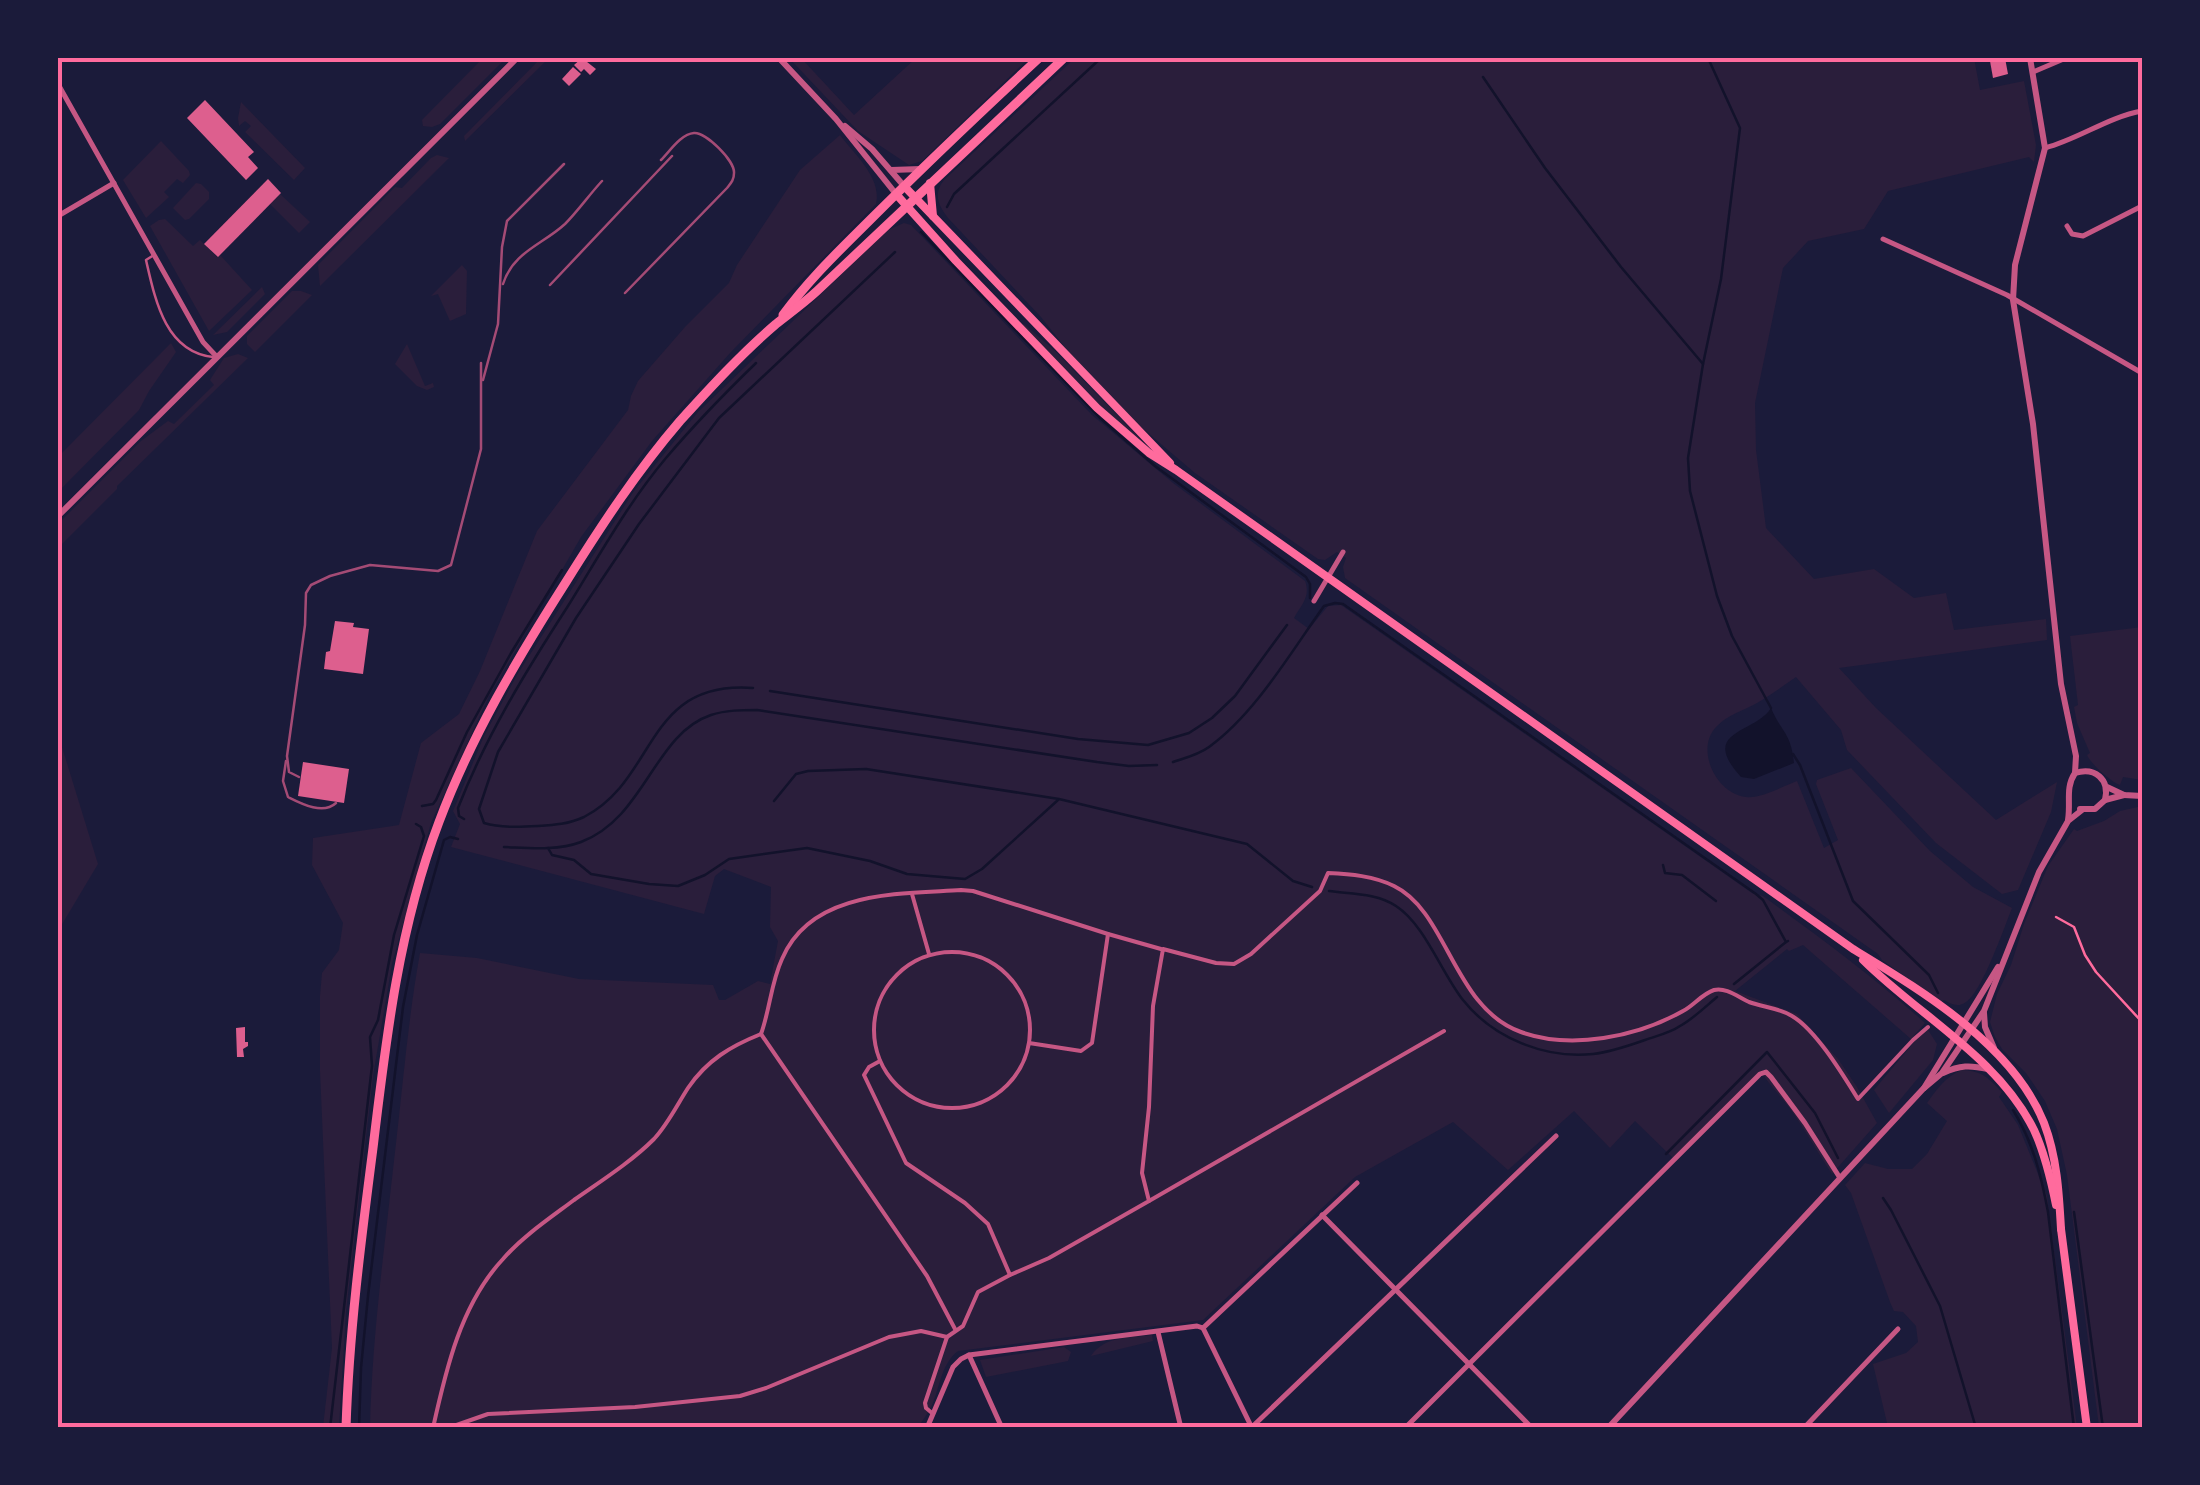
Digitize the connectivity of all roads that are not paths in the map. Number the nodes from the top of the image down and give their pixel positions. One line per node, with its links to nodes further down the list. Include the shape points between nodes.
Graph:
1 (517, 58): 28 (street)
2 (779, 58): 10 (street)
3 (1039, 58): 12 (main road)
4 (1064, 58): 14 (main road)
5 (2030, 58): 7 (street)
6 (2066, 58): 7 (street)
7 (2032, 72): 11 (street)
8 (58, 84): 15 (street)
9 (2142, 111): 11 (street)
10 (836, 119): 13 (street); 17 (street)
11 (2045, 148): 26 (street, via 2015,266)
12 (921, 169): 13 (street); 16 (main road)
13 (890, 170): 16 (street)
14 (930, 183): 18 (main road); 22 (main road)
15 (114, 184): 21 (street); 25 (street)
16 (904, 186): 17 (main road); 18 (main road)
17 (896, 194): 19 (main road); 27 (main road, via 820,269)
18 (916, 197): 19 (main road); 22 (main road)
19 (905, 206): 27 (main road); 30 (main road, via 1097,408)
20 (2142, 206): 23 (street, via 2083,236)
21 (58, 216)
22 (933, 216): 30 (main road)
23 (2067, 226)
24 (1883, 240): 26 (street)
25 (155, 254): 28 (street); 28 (lane, via 146,260 171,332 185,349)
26 (2013, 300): 29 (street); 35 (street, via 2061,684)
27 (776, 325): 82 (main road, via 681,420 619,500 505,682 438,823 393,991 352,1322)
28 (217, 357): 31 (street)
29 (2142, 374)
30 (1176, 470): 33 (main road)
31 (58, 516)
32 (1342, 552): 33 (street)
33 (1327, 579): 34 (street); 48 (main road)
34 (1314, 601)
35 (2076, 756): 36 (street); 37 (street)
36 (2088, 770): 37 (street); 38 (street)
37 (2075, 773): 42 (street)
38 (2107, 787): 39 (street); 41 (street)
39 (2124, 795): 40 (street); 41 (street)
40 (2142, 796)
41 (2106, 800): 43 (street)
42 (2071, 802): 43 (street); 44 (street)
43 (2082, 810): 44 (street)
44 (2068, 821): 49 (street)
45 (912, 894): 46 (street, via 972,891); 50 (street); 56 (street, via 860,898 794,937 774,979)
46 (1108, 934): 47 (street); 58 (street, via 1092,1043 1081,1050)
47 (1163, 949): 53 (street, via 1234,964 1320,892 1328,873 1355,875 1398,887 1414,901 1484,1008 1521,1032 1559,1040 1626,1033 1684,1011 1718,989 1795,1018 1858,1098); 67 (street, via 1142,1173)
48 (1853, 950): 52 (main road); 57 (main road)
49 (2006, 953): 51 (street); 52 (street)
50 (930, 954): 58 (street, via 966,953 1002,970 1024,1002); 60 (street, via 897,975 879,1002 874,1033)
51 (1984, 1010): 55 (street); 59 (street)
52 (1963, 1024): 55 (main road); 57 (street)
53 (1928, 1027)
54 (1444, 1031): 67 (street)
55 (1972, 1031): 57 (street); 59 (main road)
56 (761, 1034): 74 (street, via 927,1276); 83 (street, via 710,1062 656,1137 504,1256 463,1320)
57 (1958, 1041): 61 (main road); 62 (street); 63 (street)
58 (1029, 1042): 60 (street, via 1002,1090 954,1108 906,1093)
59 (2000, 1058): 69 (main road, via 2045,1126)
60 (880, 1061): 70 (street, via 864,1075 906,1163 988,1224)
61 (1988, 1069): 62 (street, via 1964,1065); 69 (main road, via 2034,1131)
62 (1942, 1073): 63 (street)
63 (1923, 1090): 65 (street)
64 (1556, 1136): 71 (street)
65 (1841, 1180): 78 (street, via 1771,1077 1760,1074); 90 (street)
66 (1357, 1182): 68 (street)
67 (1150, 1201): 70 (street)
68 (1322, 1215): 71 (street); 72 (street)
69 (2061, 1229): 92 (main road)
70 (1010, 1275): 74 (street, via 978,1292)
71 (1396, 1289): 78 (street); 81 (street)
72 (1203, 1328): 75 (street); 81 (street)
73 (1898, 1329): 91 (street)
74 (955, 1330): 76 (street)
75 (1158, 1332): 77 (street); 87 (street)
76 (947, 1337): 79 (street, via 924,1403); 80 (street, via 921,1331 875,1341 740,1396 488,1414)
77 (969, 1355): 79 (street, via 954,1367); 86 (street)
78 (1469, 1364): 88 (street); 89 (street)
79 (933, 1413): 85 (street)
80 (458, 1426): 84 (street)
81 (1252, 1427)
82 (346, 1428)
83 (433, 1428)
84 (448, 1428)
85 (927, 1428)
86 (1002, 1428)
87 (1182, 1428)
88 (1405, 1428)
89 (1532, 1428)
90 (1608, 1428)
91 (1804, 1428)
92 (2087, 1428)

